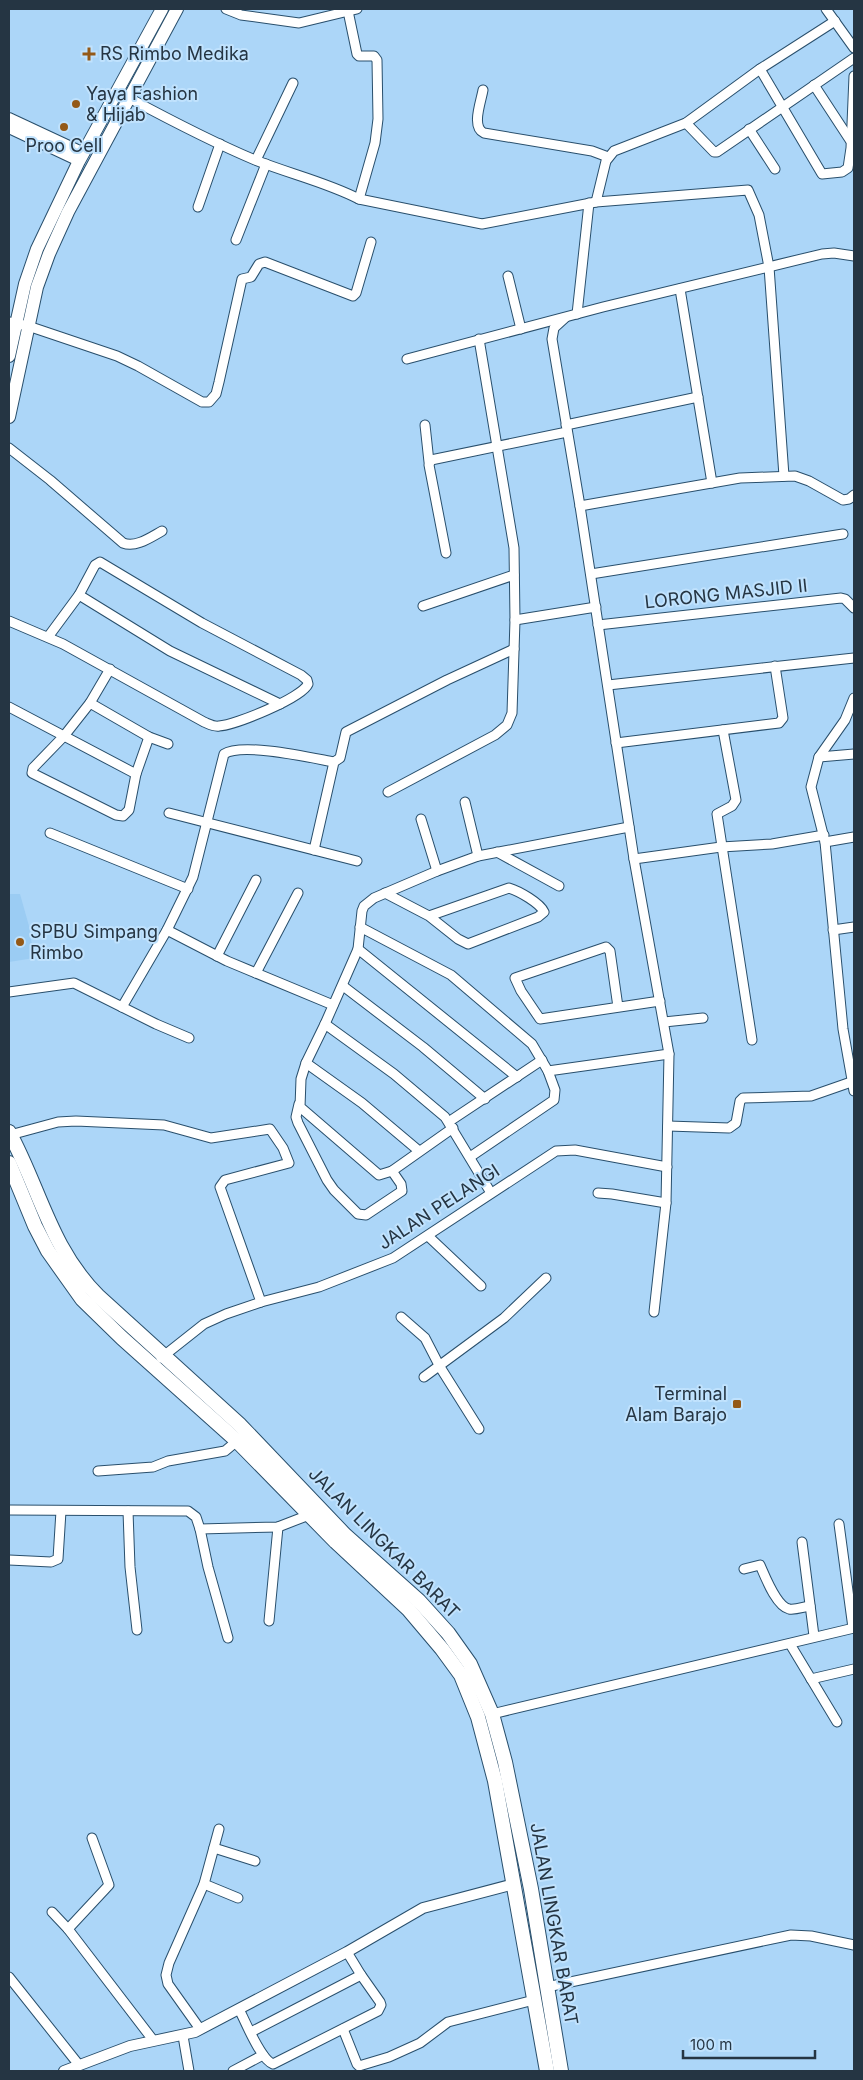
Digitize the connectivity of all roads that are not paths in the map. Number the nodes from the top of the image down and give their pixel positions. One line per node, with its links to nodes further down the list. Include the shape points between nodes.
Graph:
1 (162, 9): 23 (main road)
2 (177, 9): 15 (main road)
3 (226, 9): 6 (street, via 241,15 299,23)
4 (358, 9): 6 (street)
5 (826, 9): 7 (street)
6 (348, 11): 28 (street, via 357,54 374,56 377,60 375,143)
7 (834, 21): 8 (street); 10 (street)
8 (854, 48)
9 (854, 58): 13 (street)
10 (760, 69): 16 (street); 18 (street)
11 (854, 76): 21 (street)
12 (293, 82): 25 (street)
13 (814, 85): 16 (street); 21 (street)
14 (483, 90): 24 (street, via 477,124 480,132 592,151)
15 (129, 98): 22 (street); 40 (main road, via 49,254)
16 (782, 107): 20 (street); 21 (street, via 822,174 842,172 848,168)
17 (9, 118): 23 (street)
18 (686, 123): 20 (street, via 715,152); 24 (street, via 617,150)
19 (9, 128): 23 (street)
20 (749, 129): 27 (street)
21 (850, 140)
22 (220, 144): 25 (street); 30 (street)
23 (81, 157): 39 (main road, via 36,249)
24 (608, 157): 29 (street)
25 (256, 160): 26 (street)
26 (266, 164): 28 (street); 31 (street)
27 (774, 169)
28 (359, 199): 29 (street, via 478,224)
29 (592, 202): 34 (street, via 748,190 759,214); 37 (street)
30 (198, 207)
31 (236, 240)
32 (371, 242): 40 (street, via 353,296 265,262 259,264 252,276 242,278 217,388 209,402 202,402 117,356)
33 (854, 256): 34 (street, via 822,254)
34 (768, 267): 36 (street); 52 (street)
35 (508, 276): 41 (street)
36 (680, 288): 37 (street); 45 (street)
37 (577, 314): 38 (street)
38 (564, 318): 41 (street); 48 (street, via 552,335)
39 (12, 323): 40 (street); 43 (main road)
40 (28, 326): 46 (main road)
41 (522, 329): 42 (street)
42 (479, 339): 44 (street); 49 (street)
43 (9, 356)
44 (407, 358)
45 (698, 396): 48 (street); 53 (street)
46 (9, 417)
47 (425, 425): 51 (street)
48 (566, 429): 49 (street); 55 (street)
49 (498, 447): 51 (street); 60 (street, via 514,548)
50 (9, 448): 56 (street, via 123,543 145,541)
51 (429, 462): 58 (street)
52 (784, 476): 53 (street); 54 (street, via 801,477 843,500)
53 (712, 483): 55 (street)
54 (854, 495)
55 (580, 506): 59 (street)
56 (162, 530)
57 (843, 534): 59 (street)
58 (446, 553)
59 (591, 574): 63 (street)
60 (514, 575): 62 (street); 65 (street)
61 (79, 595): 68 (street); 76 (street, via 170,651); 76 (street, via 95,565 104,564 202,623 307,680 305,690)
62 (423, 606)
63 (596, 607): 65 (street); 67 (street)
64 (854, 608): 67 (street, LORONG MASJID II, via 840,598)
65 (515, 620): 69 (street)
66 (9, 621): 68 (street)
67 (598, 625): 73 (street)
68 (48, 637): 72 (street)
69 (514, 649): 86 (street, via 350,730 344,735 340,758); 88 (street, via 513,703 507,725 483,742)
70 (854, 658): 71 (street)
71 (775, 666): 73 (street); 79 (street, via 781,722)
72 (110, 669): 75 (street); 76 (street, via 218,727)
73 (608, 686): 82 (street)
74 (854, 698): 78 (street)
75 (90, 703): 80 (street); 81 (street)
76 (280, 704)
77 (9, 707): 80 (street)
78 (849, 720): 85 (street)
79 (723, 730): 82 (street); 97 (street, via 736,800 717,814)
80 (64, 736): 87 (street); 87 (street, via 34,768 34,775 120,817 129,810)
81 (149, 737): 83 (street); 87 (street)
82 (616, 743): 93 (street)
83 (168, 744)
84 (854, 754): 85 (street)
85 (819, 758): 96 (street, via 811,788)
86 (334, 762): 92 (street, via 268,751 228,751 223,756); 98 (street)
87 (136, 774)
88 (388, 792)
89 (465, 802): 100 (street)
90 (169, 813): 92 (street)
91 (421, 819): 103 (street)
92 (208, 822): 98 (street); 106 (street, via 198,865)
93 (629, 827): 99 (street); 101 (street)
94 (50, 833): 106 (street)
95 (854, 836): 96 (street)
96 (824, 838): 97 (street); 113 (street)
97 (721, 847): 101 (street); 127 (street)
98 (314, 850): 102 (street)
99 (497, 852): 100 (street); 105 (street)
100 (478, 856): 103 (street)
101 (634, 859): 119 (street)
102 (357, 861)
103 (437, 871): 108 (street)
104 (256, 880): 115 (street)
105 (559, 886)
106 (188, 889): 112 (street)
107 (298, 893): 116 (street)
108 (385, 893): 109 (street); 110 (street, via 364,906)
109 (429, 916): 109 (street, via 468,944 544,912 510,888)
110 (360, 927): 114 (street); 129 (street, via 451,975 532,1044)
111 (854, 927): 113 (street)
112 (167, 930): 115 (street); 121 (street)
113 (833, 930): 133 (street, via 843,1029)
114 (358, 949): 117 (street); 132 (street)
115 (217, 956): 116 (street)
116 (256, 973): 120 (street)
117 (343, 986): 120 (street); 134 (street)
118 (9, 992): 121 (street, via 74,983)
119 (660, 1001): 122 (street); 124 (street)
120 (334, 1005): 125 (street)
121 (122, 1007): 126 (street)
122 (618, 1007): 122 (street, via 610,951 606,947 515,978 540,1019)
123 (704, 1018): 124 (street)
124 (664, 1022): 128 (street)
125 (325, 1024): 130 (street); 136 (street, via 394,1074)
126 (189, 1038)
127 (752, 1040)
128 (669, 1054): 131 (street); 137 (street)
129 (542, 1060): 131 (street); 132 (street)
130 (306, 1062): 135 (street); 139 (street)
131 (548, 1071): 140 (street, via 556,1090 554,1100)
132 (517, 1077): 134 (street)
133 (853, 1085): 137 (street, via 811,1096 743,1098 738,1121 729,1128)
134 (485, 1099): 136 (street)
135 (299, 1104): 143 (street, via 376,1174); 143 (street, via 298,1124 322,1172 334,1190 358,1214 366,1215 402,1192 401,1184)
136 (451, 1125): 139 (street); 140 (street)
137 (668, 1126): 142 (street)
138 (10, 1133): 150 (street, via 76,1121 164,1125 211,1138 270,1129 289,1163 225,1180 220,1187); 153 (highway, JALAN LINGKAR BARAT, via 68,1261)
139 (419, 1151): 143 (street)
140 (470, 1157): 145 (street)
141 (9, 1163): 153 (highway, JALAN LINGKAR BARAT, via 35,1226 71,1285 122,1338)
142 (667, 1167): 145 (street, JALAN PELANGI, via 561,1150); 146 (street)
143 (392, 1171)
144 (598, 1193): 146 (street)
145 (491, 1194): 147 (street, JALAN PELANGI)
146 (666, 1203): 151 (street)
147 (428, 1236): 149 (street); 150 (street, JALAN PELANGI, via 377,1265 319,1287)
148 (546, 1278): 154 (street, via 504,1318)
149 (481, 1286)
150 (261, 1302): 153 (street, JALAN PELANGI, via 204,1324)
151 (654, 1312)
152 (401, 1317): 154 (street, via 425,1338)
153 (159, 1361): 157 (highway, JALAN LINGKAR BARAT); 178 (highway, JALAN LINGKAR BARAT, via 240,1424 345,1535 419,1601 470,1664)
154 (440, 1367): 155 (street); 156 (street)
155 (424, 1377)
156 (479, 1429)
157 (237, 1442): 158 (street, via 225,1451 153,1466); 162 (highway, JALAN LINGKAR BARAT)
158 (98, 1471)
159 (9, 1510): 160 (street)
160 (61, 1511): 161 (street); 167 (street, via 58,1559 51,1562)
161 (128, 1511): 165 (street, via 188,1511 196,1517); 172 (street)
162 (309, 1515): 164 (street); 185 (highway, JALAN LINGKAR BARAT, via 410,1610 461,1675 482,1731 495,1781)
163 (839, 1524): 171 (street)
164 (278, 1527): 165 (street); 170 (street)
165 (200, 1529): 174 (street)
166 (802, 1542): 169 (street)
167 (9, 1560)
168 (744, 1570): 169 (street, via 760,1565 777,1599 784,1606 792,1609)
169 (810, 1606): 173 (street)
170 (269, 1622)
171 (854, 1628): 173 (street)
172 (137, 1630)
173 (814, 1636): 175 (street)
174 (228, 1638)
175 (790, 1644): 177 (street); 178 (street)
176 (854, 1669): 177 (street)
177 (811, 1679): 179 (street)
178 (492, 1714): 187 (highway, JALAN LINGKAR BARAT, via 505,1762)
179 (837, 1722)
180 (219, 1829): 182 (street)
181 (92, 1838): 190 (street, via 109,1885)
182 (214, 1848): 183 (street); 184 (street)
183 (254, 1861)
184 (204, 1884): 186 (street); 200 (street, via 166,1975 168,1984)
185 (514, 1884): 188 (highway, JALAN LINGKAR BARAT); 194 (street, via 428,1906)
186 (238, 1898)
187 (534, 1909): 188 (highway); 191 (highway, JALAN LINGKAR BARAT)
188 (518, 1911): 192 (highway, JALAN LINGKAR BARAT)
189 (52, 1912): 190 (street)
190 (68, 1929): 204 (street)
191 (537, 1929): 192 (highway); 197 (highway, JALAN LINGKAR BARAT)
192 (522, 1931): 198 (highway, JALAN LINGKAR BARAT)
193 (854, 1945): 197 (street, via 791,1935)
194 (348, 1952): 195 (street); 199 (street)
195 (361, 1975): 201 (street, via 381,2008); 202 (street)
196 (9, 1977): 206 (street)
197 (547, 1987): 211 (highway, JALAN LINGKAR BARAT)
198 (534, 2000): 201 (street, via 448,2022 420,2043 359,2066); 207 (highway, JALAN LINGKAR BARAT)
199 (239, 2009): 200 (street); 202 (street)
200 (200, 2029): 203 (street)
201 (343, 2029): 205 (street, via 275,2064 268,2063)
202 (251, 2032): 205 (street)
203 (183, 2036): 204 (street); 209 (street)
204 (154, 2040): 206 (street)
205 (263, 2055): 210 (street)
206 (79, 2065): 208 (street)
207 (544, 2070)
208 (64, 2071)
209 (190, 2071)
210 (233, 2071)
211 (561, 2071)

